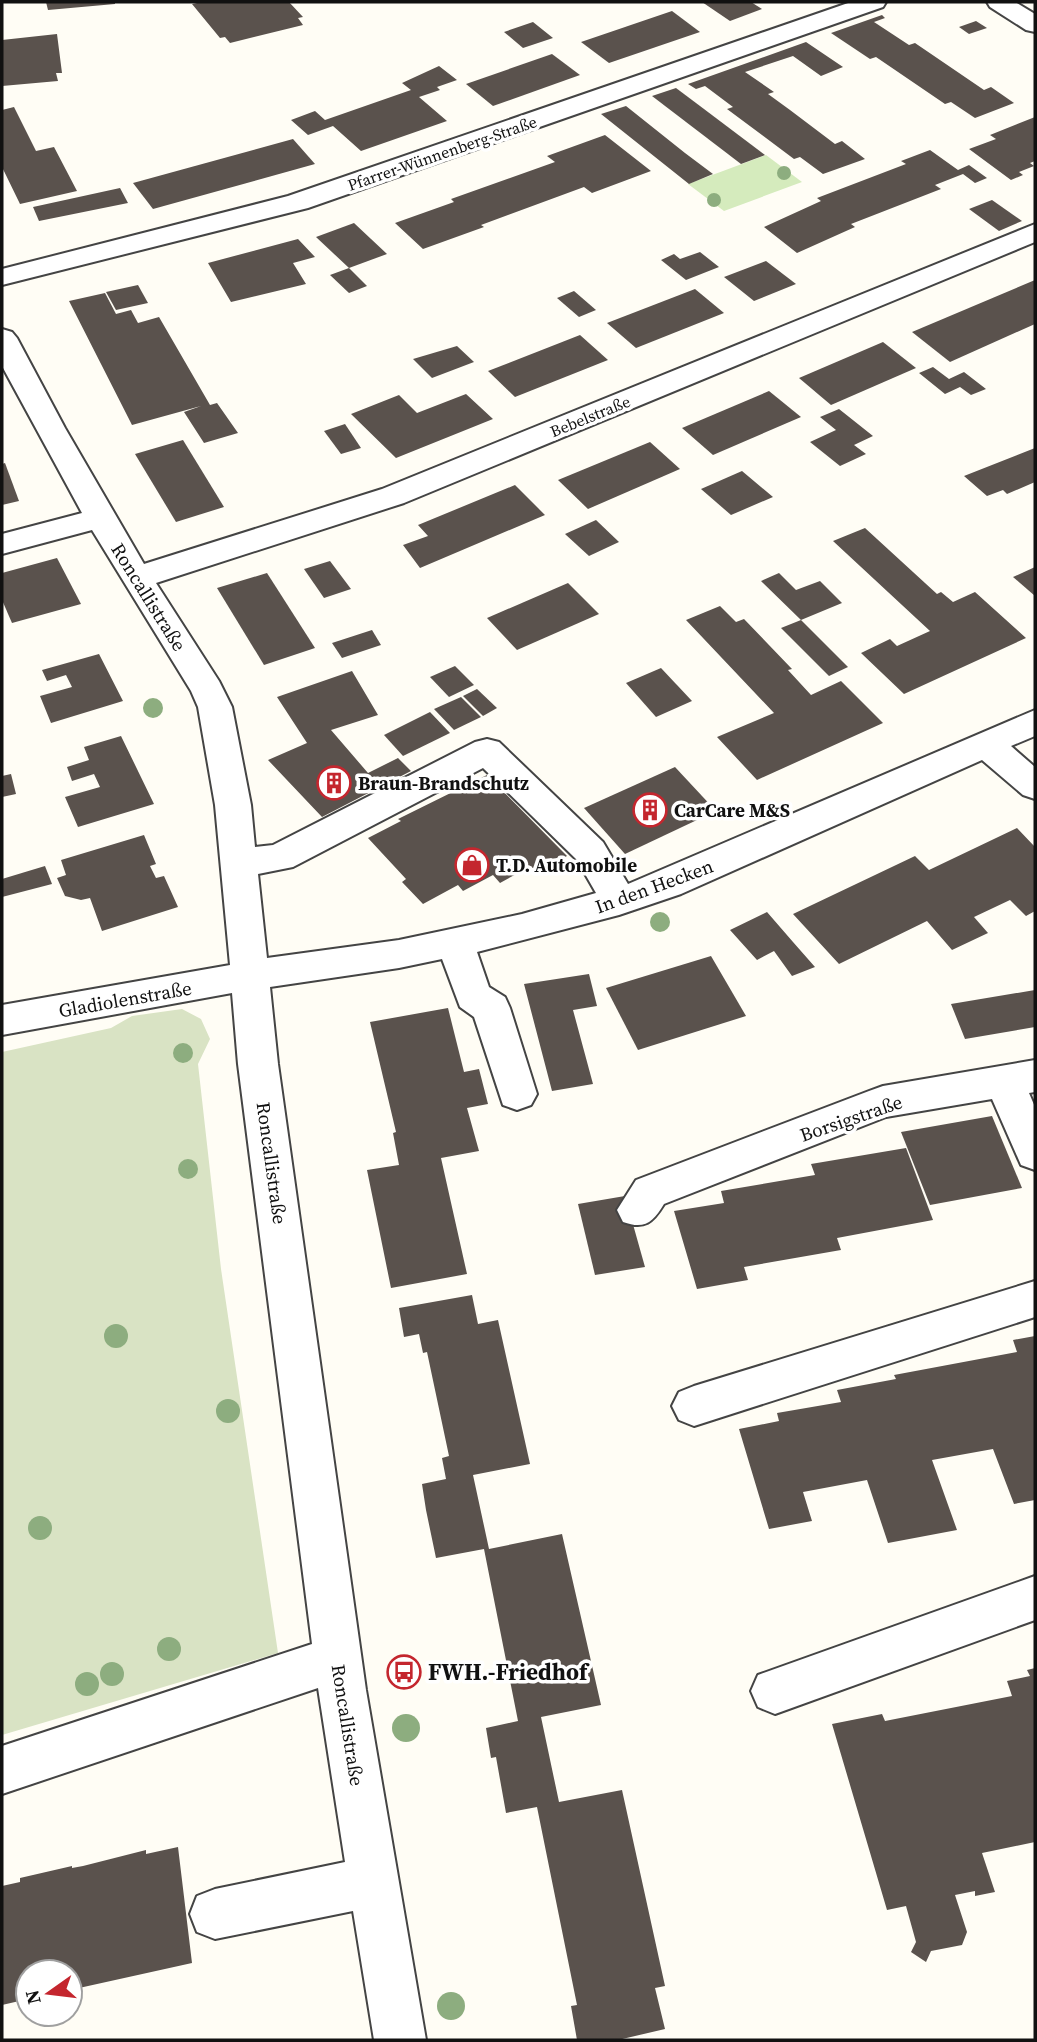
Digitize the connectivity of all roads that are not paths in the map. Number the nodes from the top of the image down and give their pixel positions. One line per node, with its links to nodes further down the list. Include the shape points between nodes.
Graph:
1 (874, 2): 5 (street, Pfarrer-Wünnenberg-Straße, via 298,202)
2 (999, 2): 3 (street)
3 (1035, 25)
4 (1035, 232): 9 (street, Bebelstraße, via 393,496)
5 (2, 277)
6 (2, 338): 7 (street, Roncallistraße)
7 (101, 518): 8 (street); 9 (street, Roncallistraße)
8 (2, 544)
9 (136, 578): 13 (street, Roncallistraße, via 215,707)
10 (1035, 722): 11 (street, In den Hecken)
11 (986, 744): 12 (street); 14 (street, In den Hecken, via 680,879)
12 (1035, 786)
13 (240, 863): 14 (street, via 280,857 487,751 590,851); 16 (street, Roncallistraße)
14 (619, 901): 15 (street, In den Hecken)
15 (455, 942): 16 (street, In den Hecken); 19 (street, via 472,996 491,1008)
16 (248, 975): 17 (street, Gladiolenstraße); 25 (street, Roncallistraße)
17 (2, 1020)
18 (1020, 1078): 20 (street, Borsigstraße); 21 (street, Borsigstraße, via 883,1102 650,1192)
19 (517, 1094)
20 (1035, 1153)
21 (638, 1210)
22 (1035, 1299): 23 (street)
23 (694, 1406)
24 (1035, 1598): 26 (street)
25 (338, 1658): 27 (street); 28 (street, Roncallistraße)
26 (775, 1691)
27 (2, 1770)
28 (374, 1881): 29 (street); 30 (street, Roncallistraße)
29 (215, 1914)
30 (400, 2040)

